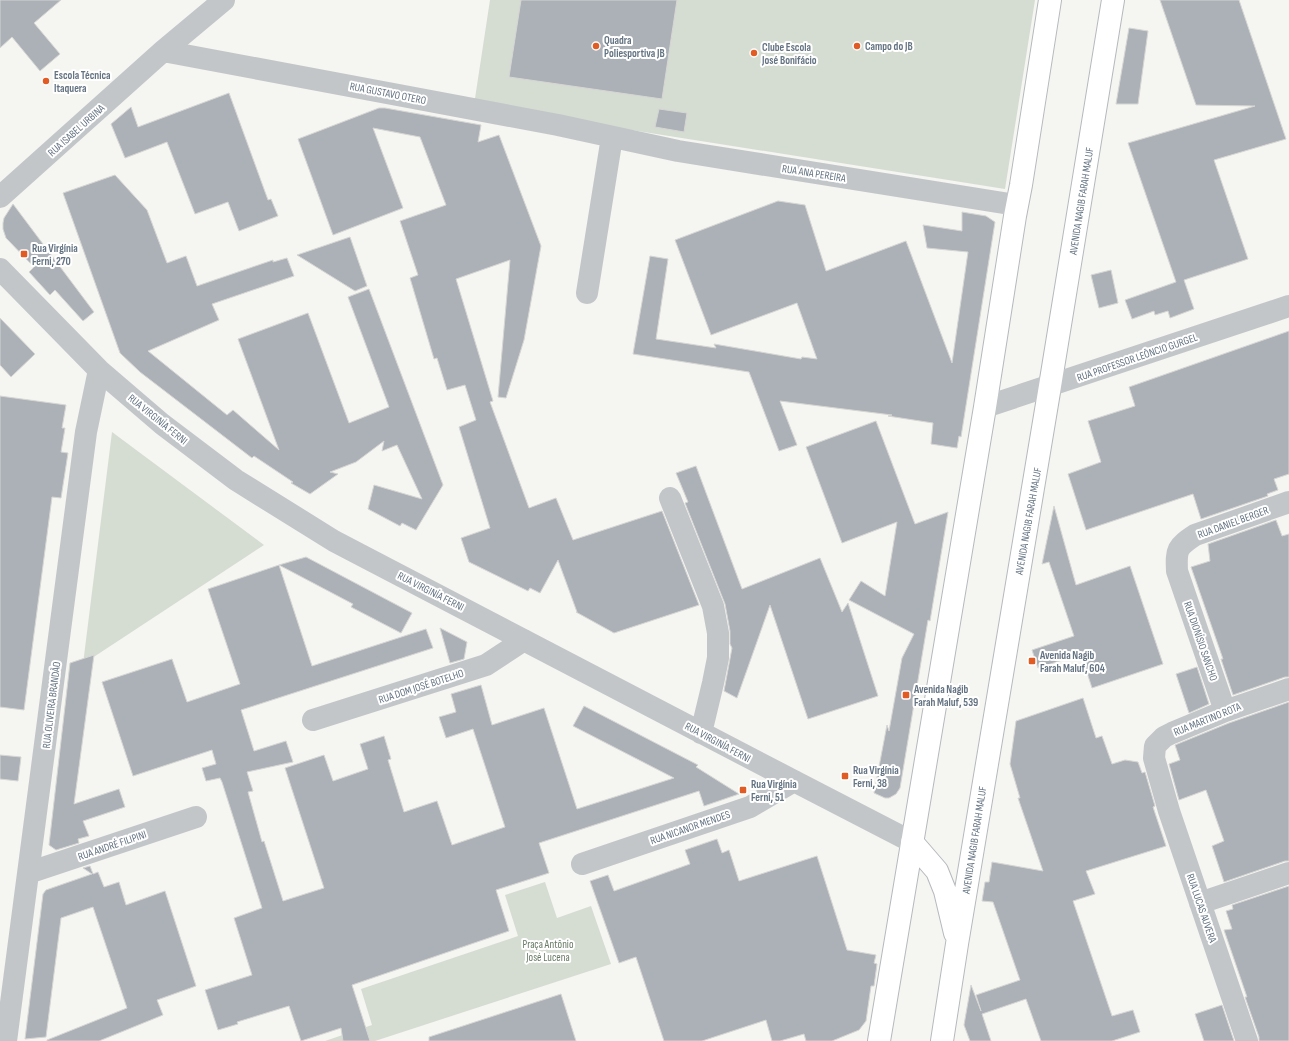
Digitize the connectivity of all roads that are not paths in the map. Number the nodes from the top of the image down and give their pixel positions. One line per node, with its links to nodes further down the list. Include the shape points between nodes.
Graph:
1 (224, 0): 4 (street, RUA ISABEL URBINA)
2 (1050, 0): 7 (main road)
3 (1113, 0): 12 (main road, AVENIDA NAGIB FARAH MALUF)
4 (163, 51): 5 (street, RUA GUSTAVO OTERO); 6 (street, RUA ISABEL URBINA)
5 (612, 137): 7 (street, RUA ANA PEREIRA, via 678,151); 9 (street)
6 (0, 197)
7 (1016, 206): 13 (main road)
8 (0, 269): 11 (street, RUA VIRGINÍA FERNI)
9 (587, 293)
10 (1289, 306): 12 (street, RUA PROFESSOR LEÔNCIO GURGEL)
11 (99, 370): 17 (street, RUA VIRGINÍA FERNI, via 162,424 236,480 334,541); 27 (street, RUA OLIVEIRA BRANDÃO, via 86,432)
12 (1050, 386): 13 (street, RUA PROFESSOR LEÔNCIO GURGEL); 30 (main road, AVENIDA NAGIB FARAH MALUF)
13 (985, 407): 25 (main road)
14 (670, 498): 21 (street, via 713,606 718,633 718,658)
15 (1289, 502): 16 (street, RUA DANIEL BERGER, via 1195,535 1178,550)
16 (1178, 571): 19 (street, RUA DIONÍSIO SANCHO)
17 (524, 640): 20 (street, RUA DOM JOSÉ BOTELHO, via 486,665); 21 (street, RUA VIRGINÍA FERNI)
18 (1289, 689): 19 (street, RUA MARTINO ROTA)
19 (1225, 711): 22 (street, RUA MARTINO ROTA, via 1164,737 1155,746 1154,758)
20 (312, 720)
21 (701, 733): 23 (street, RUA VIRGINÍA FERNI)
22 (1158, 774): 29 (street, RUA LUCAS AUVERA)
23 (794, 781): 25 (street, RUA VIRGINÍA FERNI); 26 (street, RUA NICANOR MENDES, via 750,807)
24 (196, 817): 27 (street, RUA ANDRÉ FILIPINI)
25 (912, 842): 30 (main road, via 937,871 945,891); 32 (main road)
26 (582, 864)
27 (28, 873): 31 (street, RUA OLIVEIRA BRANDÃO)
28 (1289, 873): 29 (street)
29 (1200, 903): 34 (street, RUA LUCAS AUVERA)
30 (957, 944): 33 (main road, AVENIDA NAGIB FARAH MALUF)
31 (6, 1041)
32 (880, 1041)
33 (942, 1041)
34 (1247, 1041)

